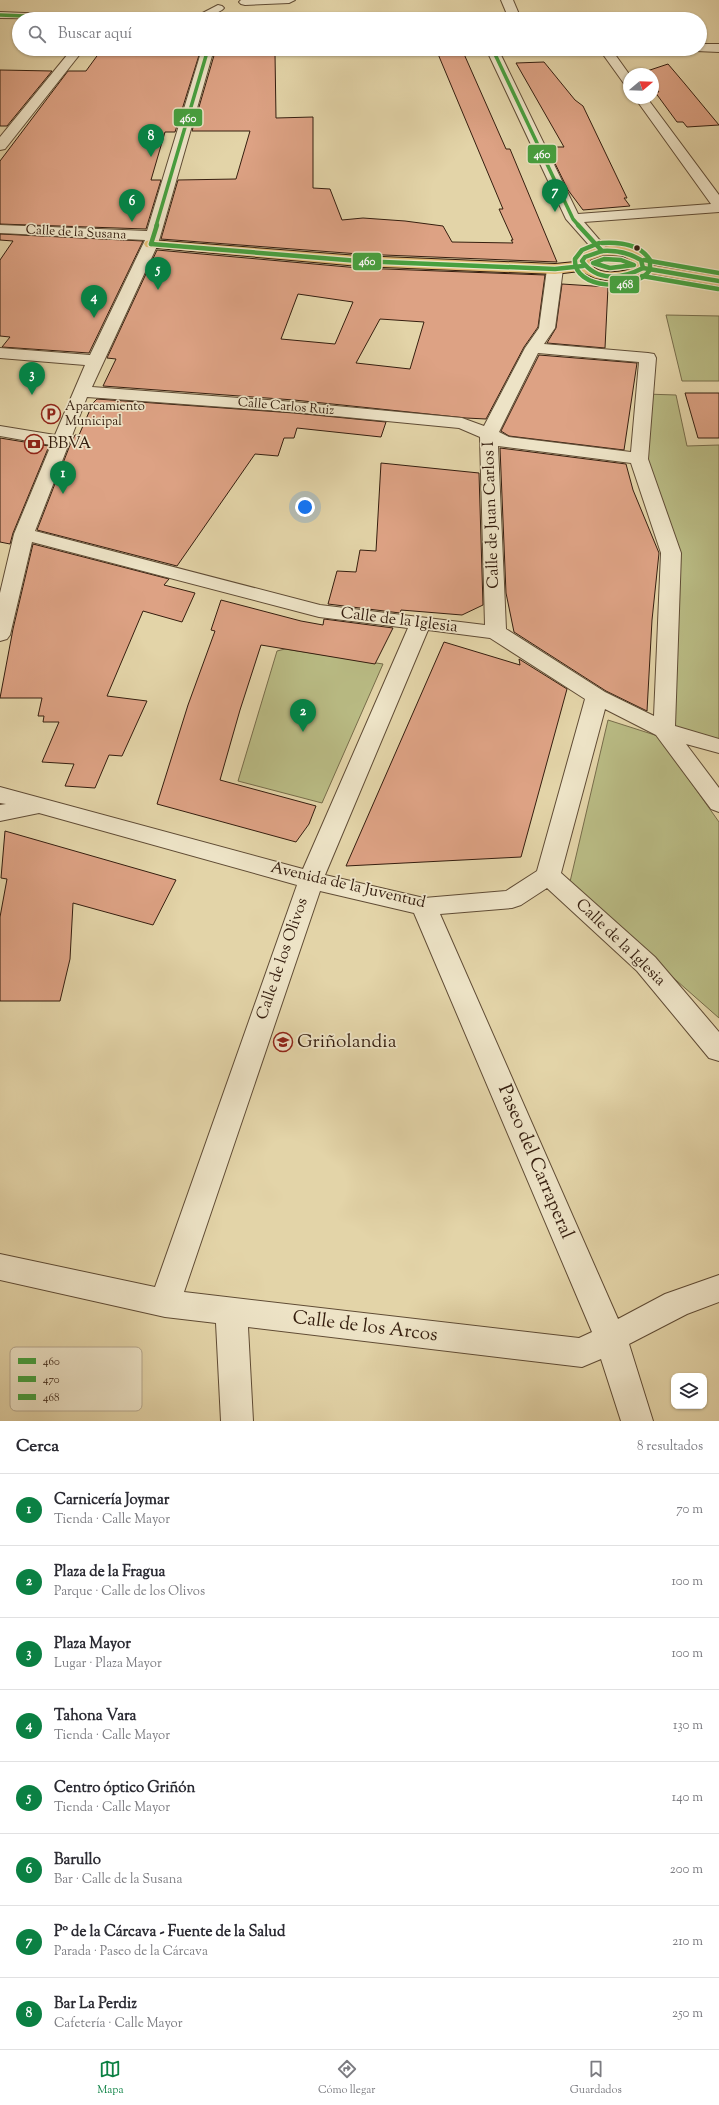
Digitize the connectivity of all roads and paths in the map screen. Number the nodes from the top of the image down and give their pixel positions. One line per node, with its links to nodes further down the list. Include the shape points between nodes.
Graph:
1 (289, 0): 3 (street)
2 (507, 0): 4 (street)
3 (245, 2)
4 (513, 12)
5 (0, 15): 6 (street)
6 (12, 15)
7 (707, 48): 8 (street)
8 (719, 48)
9 (72, 56): 15 (street)
10 (206, 56): 19 (street)
11 (496, 56): 17 (street)
12 (610, 56): 13 (street)
13 (623, 74)
14 (645, 104): 16 (street)
15 (0, 146)
16 (719, 206): 17 (street)
17 (573, 219): 20 (street)
18 (0, 229): 19 (street, Calle de la Susana)
19 (152, 240): 23 (main road, via 359,261); 27 (street)
20 (602, 251): 21 (main road, via 585,257 582,261); 22 (main road, via 620,251 636,256 642,260)
21 (583, 266): 22 (main road, via 595,273 614,277 633,274); 23 (main road)
22 (643, 268): 24 (main road)
23 (555, 269): 25 (street, Calle de Juan Carlos I, via 547,328)
24 (719, 281)
25 (533, 348): 30 (street, Calle de Juan Carlos I); 32 (street, via 648,358)
26 (0, 353): 27 (street)
27 (97, 360): 28 (street)
28 (82, 391): 30 (street, Calle Carlos Ruiz, via 454,422); 31 (street)
29 (0, 431): 31 (street)
30 (489, 434): 32 (street, Calle Carlos Ruiz, via 505,442); 35 (street, Calle de Juan Carlos I)
31 (63, 437): 33 (street)
32 (639, 459): 38 (street, via 671,553)
33 (24, 534): 34 (street, Calle de la Iglesia, via 319,611); 36 (street)
34 (420, 624): 35 (street, Calle de la Iglesia); 45 (street, Calle de los Olivos)
35 (496, 632): 37 (street, Calle de la Iglesia)
36 (0, 636)
37 (596, 697): 38 (street, Calle de la Iglesia); 44 (street)
38 (664, 730): 39 (street); 40 (street, Calle de la Iglesia)
39 (719, 746)
40 (715, 792)
41 (0, 795): 42 (street, Avenida de la Juventud)
42 (37, 806): 43 (street, Avenida de la Juventud); 45 (street, Avenida de la Juventud)
43 (0, 813)
44 (548, 875): 46 (street, Avenida de la Juventud, via 512,899); 47 (street, Calle de la Iglesia, via 646,964)
45 (311, 880): 46 (street, Avenida de la Juventud); 50 (street, Calle de los Olivos)
46 (424, 907): 52 (street, Paseo del Carraperal)
47 (719, 1051)
48 (0, 1267): 50 (street, Calle de los Arcos)
49 (719, 1288): 52 (street, Calle de los Arcos, via 676,1304)
50 (165, 1303): 51 (street, Calle de los Arcos)
51 (232, 1310): 52 (street, Calle de los Arcos, via 582,1353); 53 (street)
52 (611, 1339): 54 (street, Paseo del Carraperal)
53 (237, 1421)
54 (637, 1421)

